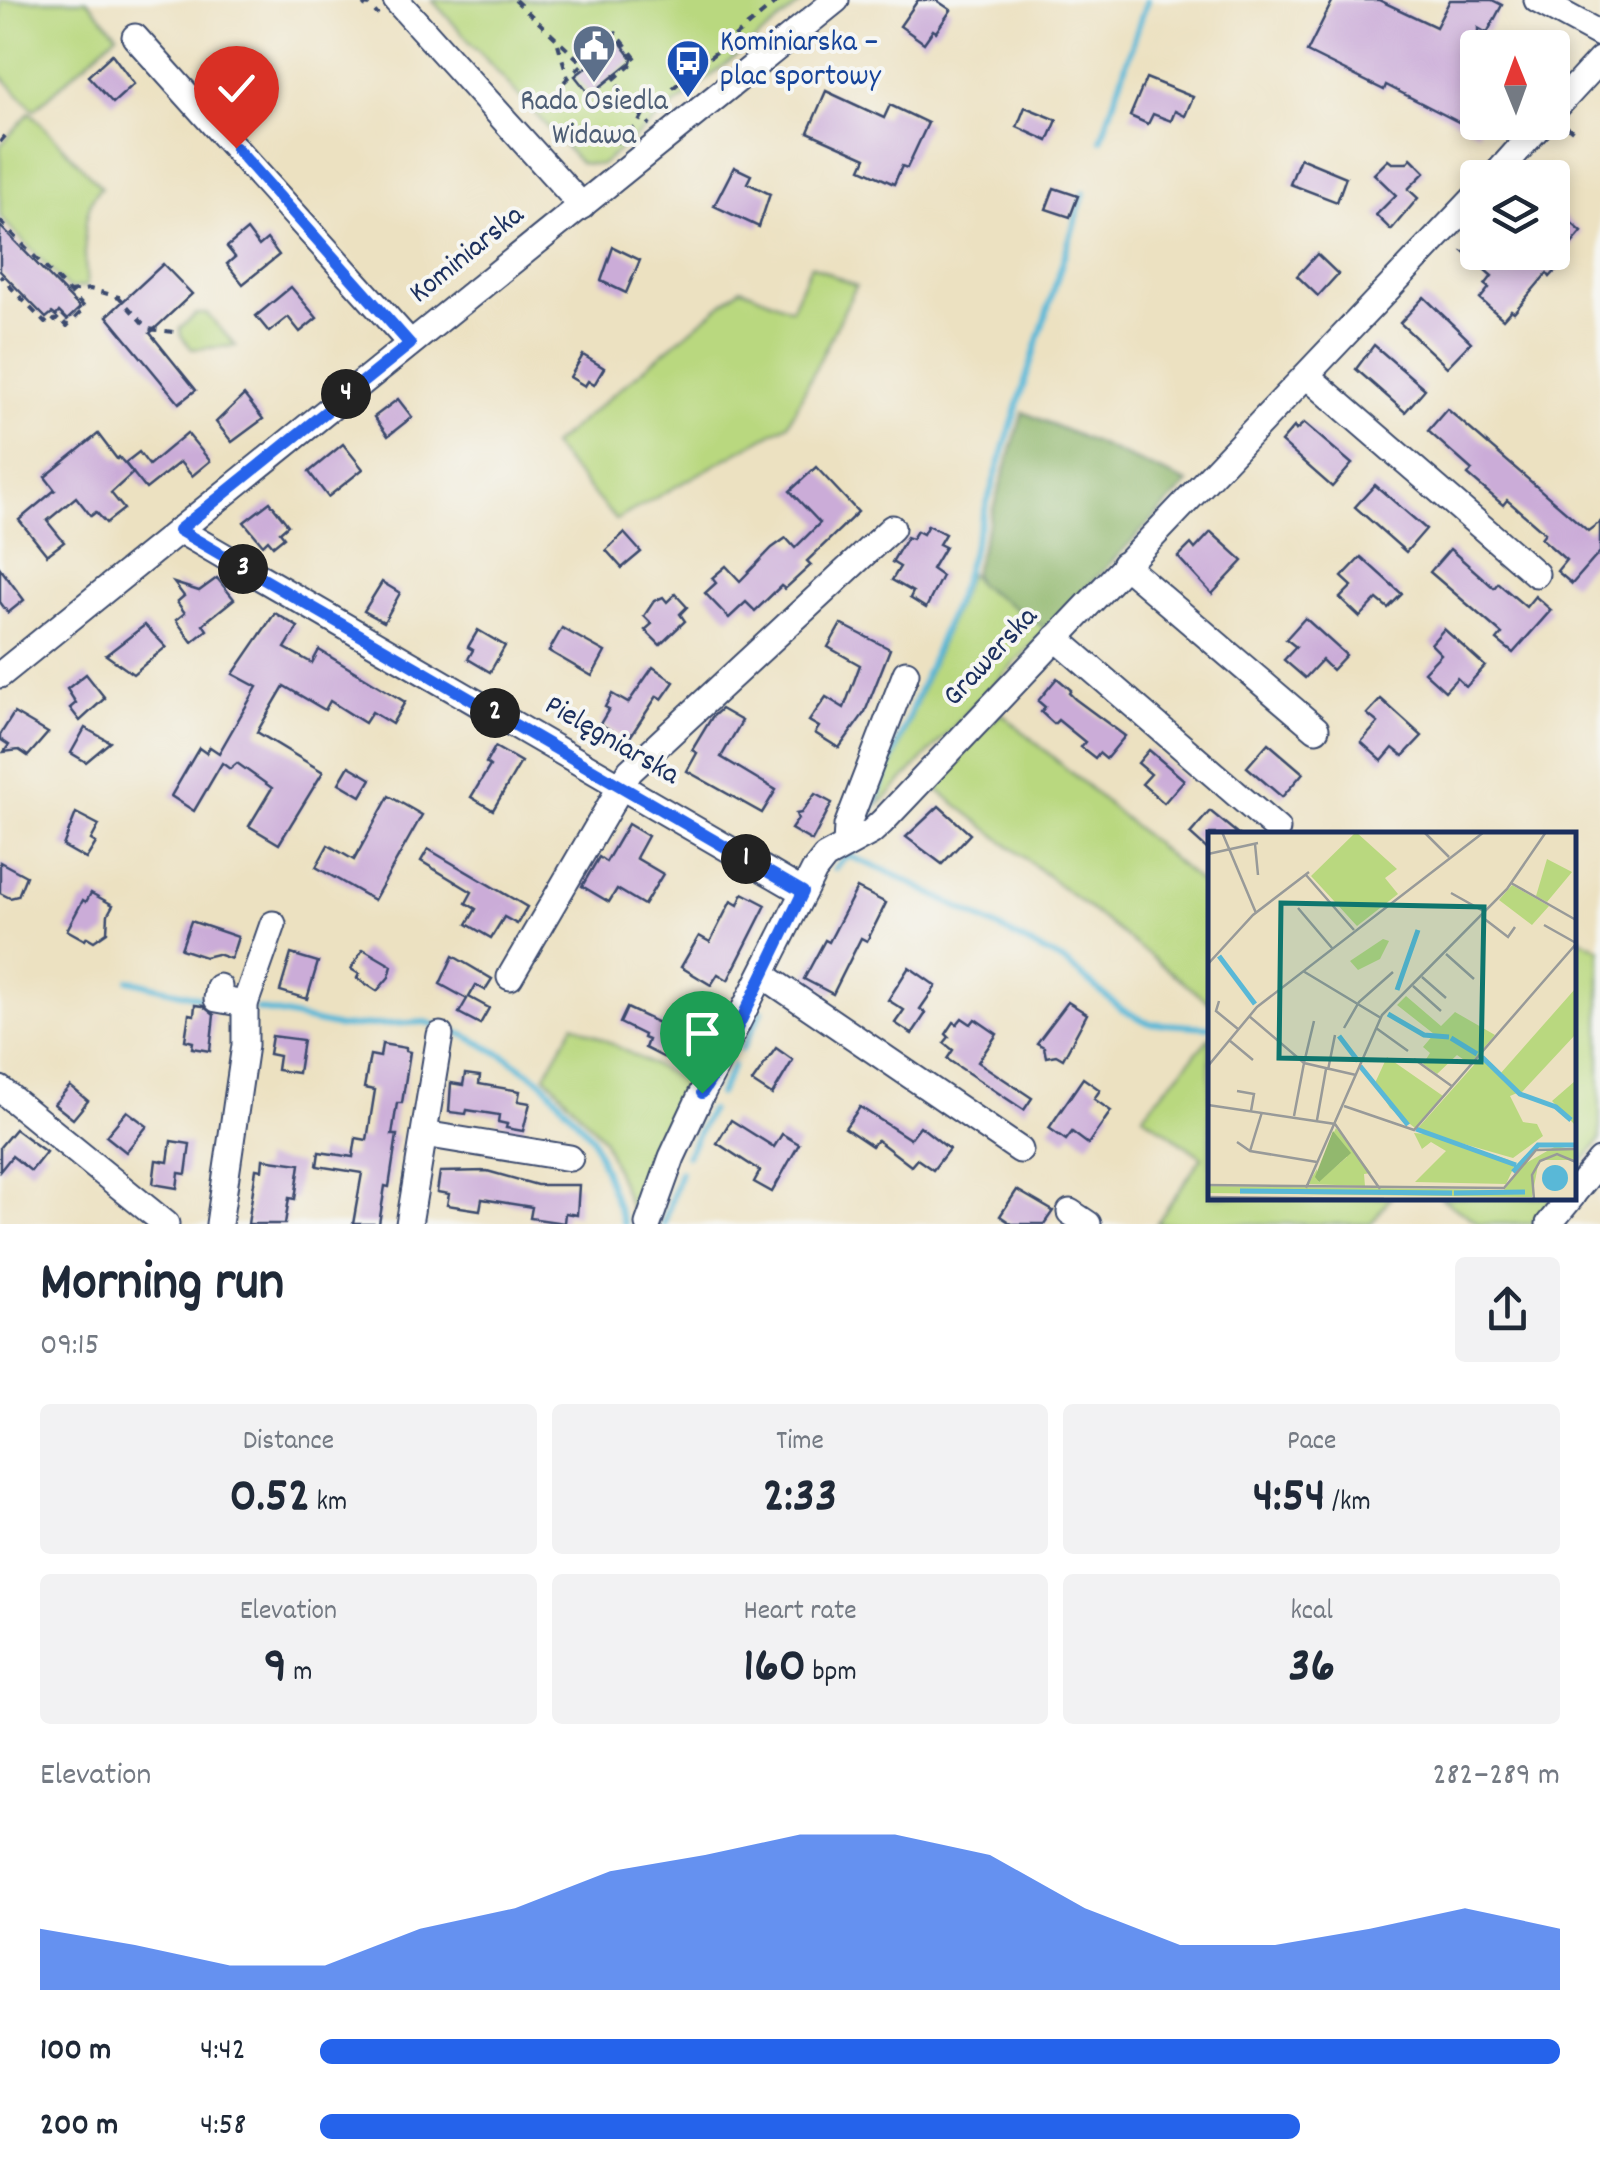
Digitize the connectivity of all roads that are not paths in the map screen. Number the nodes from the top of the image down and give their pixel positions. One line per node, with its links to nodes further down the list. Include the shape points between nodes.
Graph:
1 (396, 0): 10 (street)
2 (836, 0): 10 (street, Kominiarska)
3 (1537, 0): 4 (street)
4 (1600, 34)
5 (135, 36): 12 (street)
6 (1595, 75): 7 (street)
7 (1570, 97)
8 (1527, 140): 9 (street)
9 (1509, 160)
10 (582, 206): 12 (street, Kominiarska)
11 (1460, 213): 13 (street, Grawerska)
12 (410, 344): 15 (street, Kominiarska)
13 (1307, 376): 16 (street, Grawerska); 17 (street)
14 (892, 528): 22 (street)
15 (179, 530): 20 (street, Kominiarska); 22 (street, Pielęgniarska)
16 (1124, 565): 18 (street, Grawerska); 21 (street)
17 (1536, 574)
18 (1056, 638): 23 (street); 24 (street, Grawerska, via 882,822)
19 (906, 673): 24 (street, via 847,826)
20 (0, 675)
21 (1316, 728)
22 (621, 785): 25 (street, Pielęgniarska); 28 (street)
23 (1277, 829)
24 (846, 846): 25 (street, Grawerska, via 825,857)
25 (803, 892): 27 (street, Grawerska)
26 (273, 924): 30 (street)
27 (763, 975): 34 (street); 42 (street, Grawerska, via 680,1141)
28 (510, 977)
29 (219, 987): 30 (street, via 218,999)
30 (244, 1015): 40 (street)
31 (440, 1036): 33 (street)
32 (0, 1090): 39 (street)
33 (424, 1134): 35 (street); 41 (street)
34 (1020, 1150)
35 (570, 1158)
36 (1600, 1161): 37 (street)
37 (1575, 1192)
38 (1570, 1199): 43 (street)
39 (166, 1224)
40 (219, 1224)
41 (409, 1224)
42 (648, 1224)
43 (1549, 1224)

